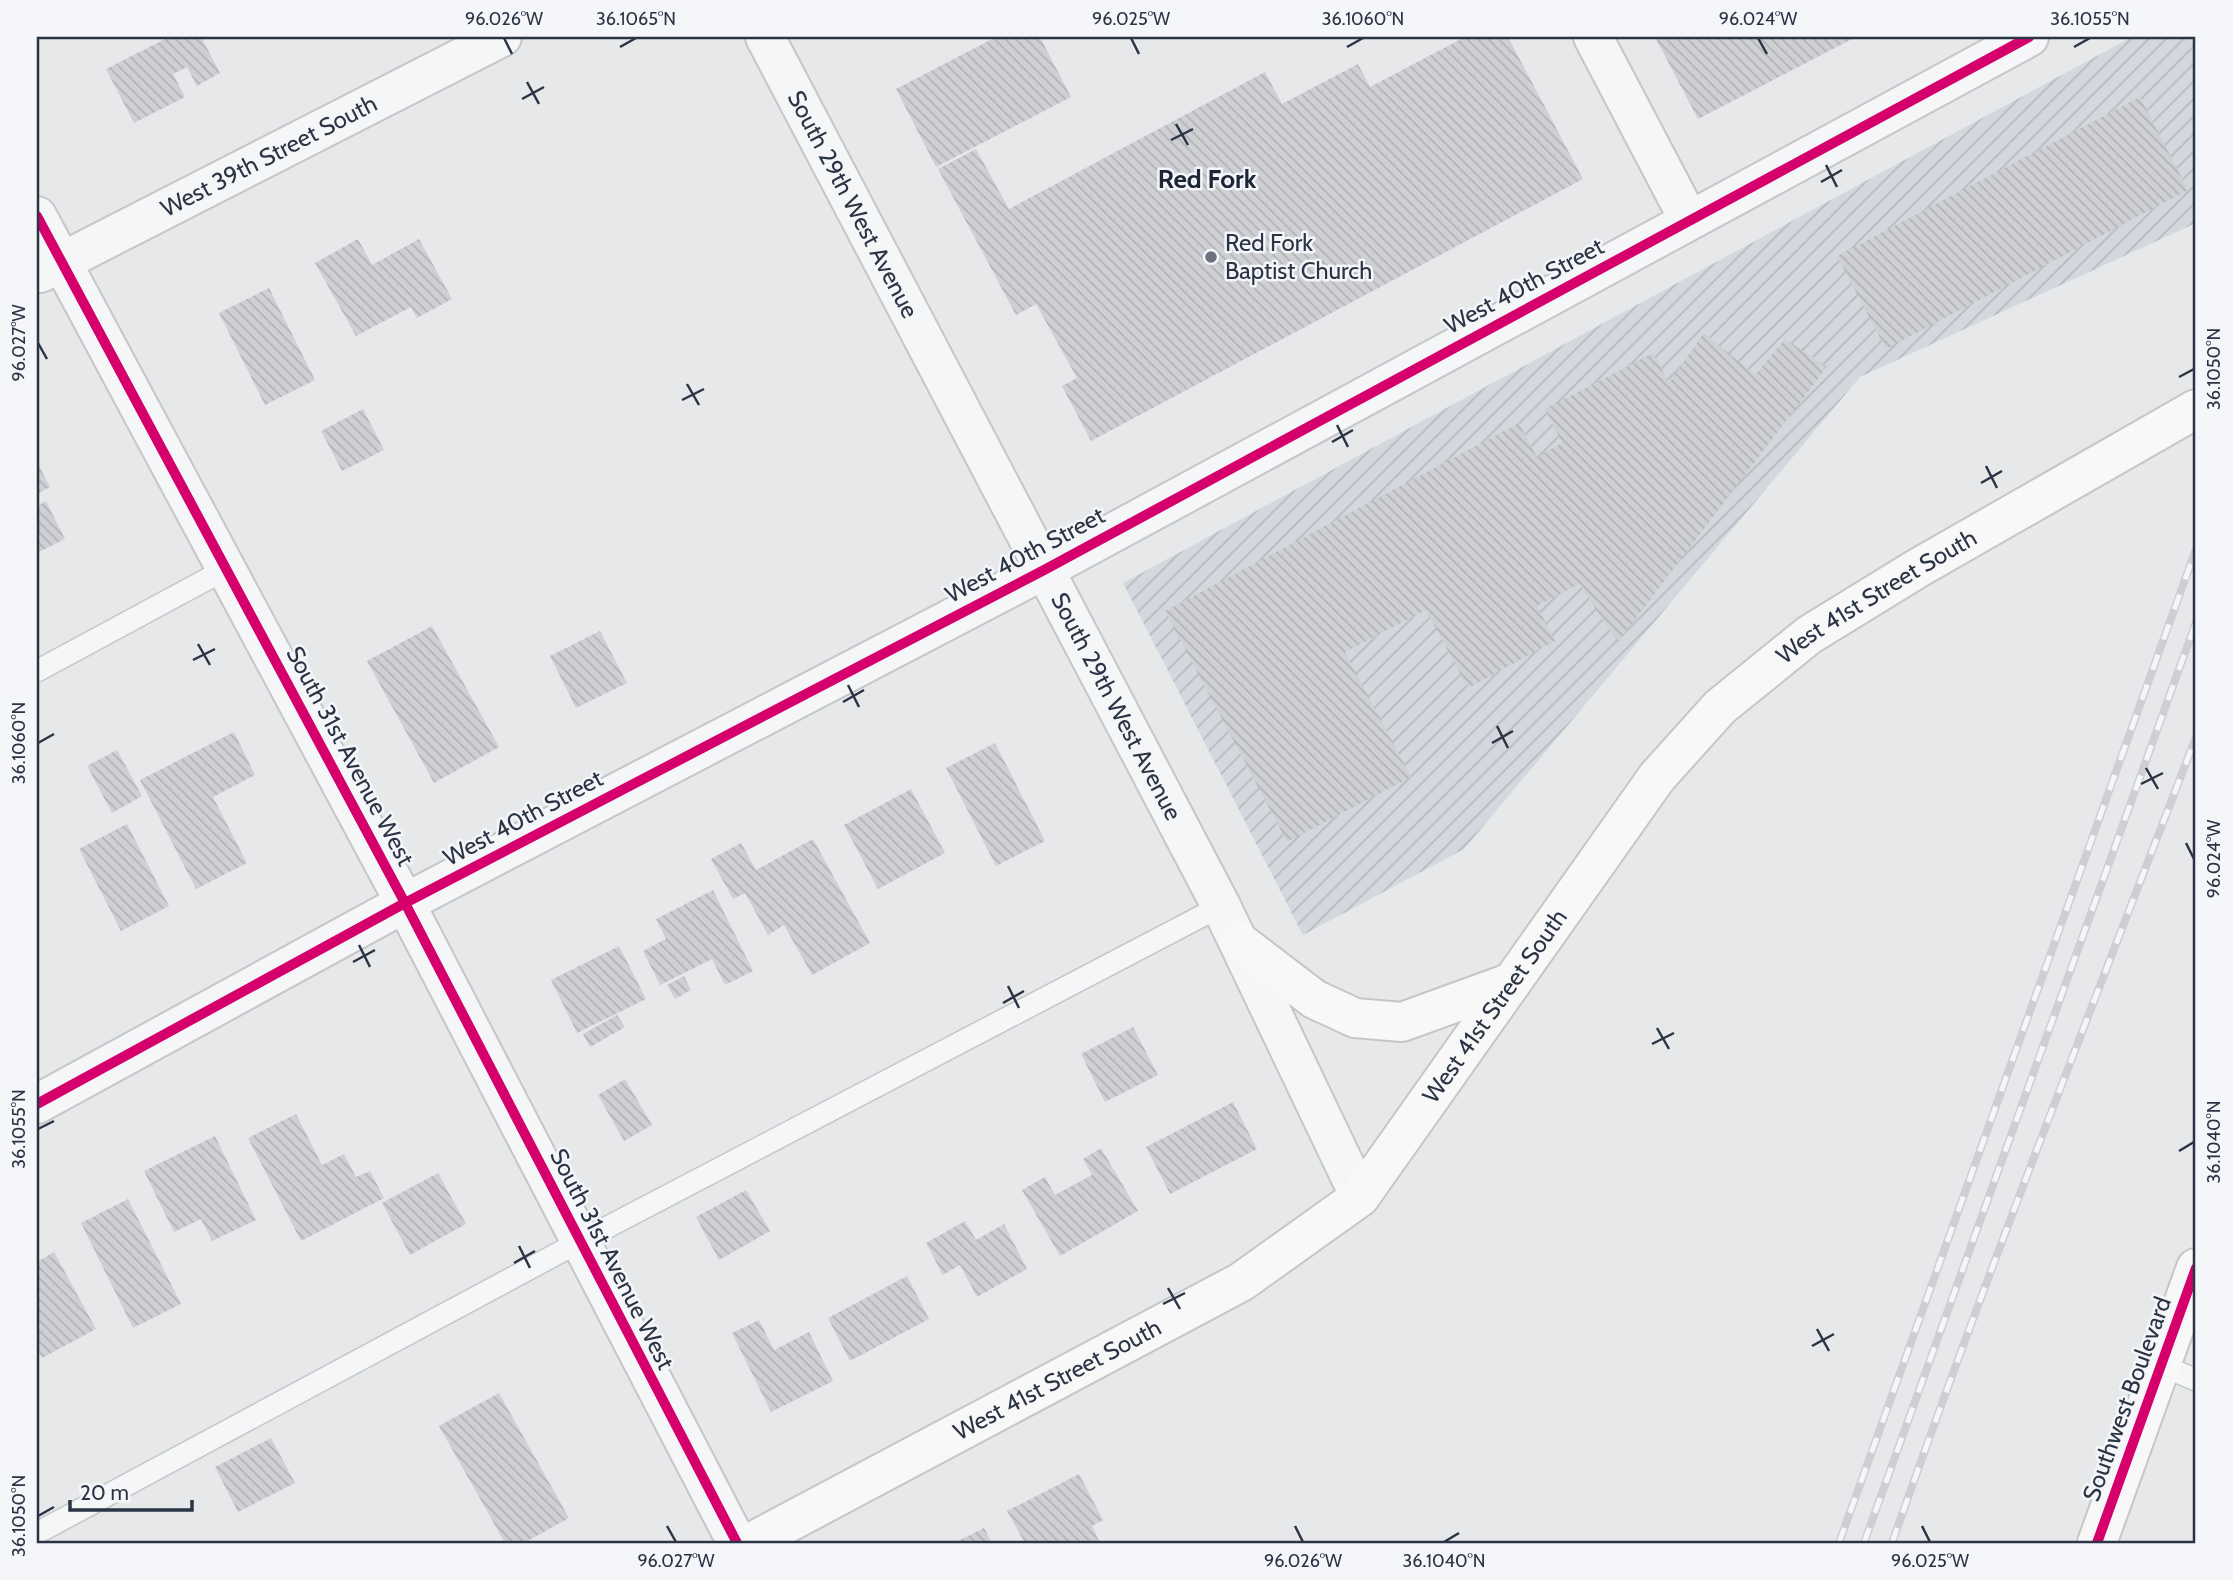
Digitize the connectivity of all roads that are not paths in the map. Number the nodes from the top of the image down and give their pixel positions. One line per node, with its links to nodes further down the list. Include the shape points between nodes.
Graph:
1 (502, 37): 7 (street, West 39th Street South)
2 (765, 37): 10 (street, South 29th West Avenue)
3 (1593, 37): 6 (street)
4 (2029, 37): 6 (street, West 40th Street)
5 (37, 216): 7 (street, South 31st Avenue West)
6 (1689, 220): 10 (street, West 40th Street)
7 (49, 268): 9 (street, South 31st Avenue West)
8 (2196, 409): 15 (main road, West 41st Street South, via 1809,635 1720,707 1657,777)
9 (226, 569): 11 (lane); 12 (street, South 31st Avenue West)
10 (1045, 569): 12 (street, West 40th Street); 13 (street, South 29th West Avenue)
11 (37, 671)
12 (405, 904): 16 (street, West 40th Street); 18 (street, South 31st Avenue West)
13 (1221, 906): 14 (street, South 29th West Avenue); 18 (lane)
14 (1238, 941): 15 (main road, via 1314,999 1355,1018 1402,1022); 17 (street, South 29th West Avenue)
15 (1512, 982): 17 (main road, West 41st Street South)
16 (37, 1104)
17 (1360, 1197): 24 (main road, West 41st Street South, via 1241,1282)
18 (579, 1242): 22 (lane); 23 (street, South 31st Avenue West)
19 (2196, 1268): 20 (main road, Southwest Boulevard)
20 (2161, 1365): 21 (lane); 25 (main road, Southwest Boulevard)
21 (2196, 1380)
22 (37, 1532)
23 (737, 1543)
24 (750, 1543)
25 (2097, 1543)

